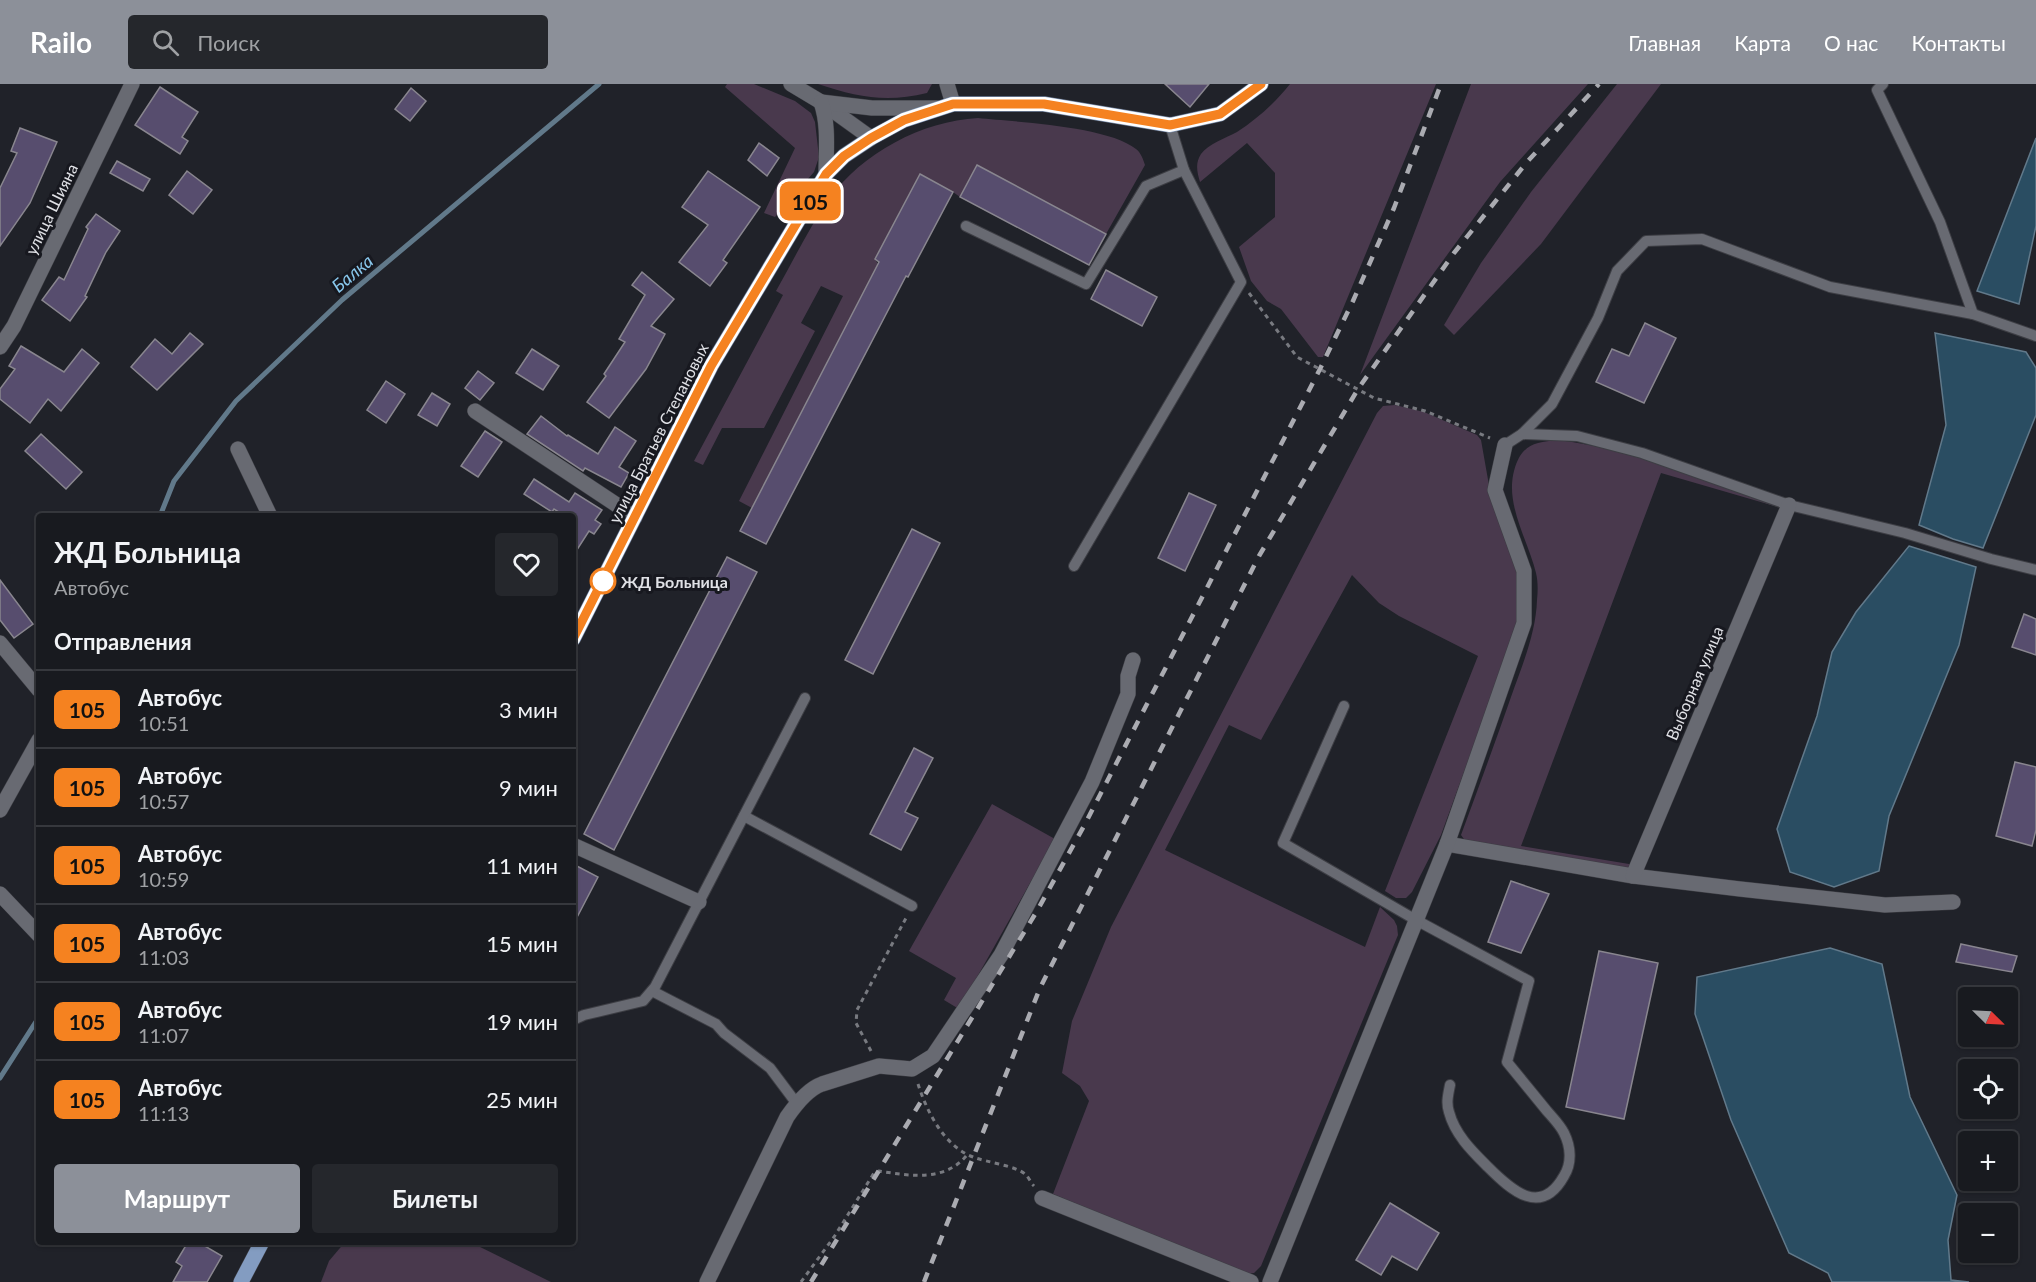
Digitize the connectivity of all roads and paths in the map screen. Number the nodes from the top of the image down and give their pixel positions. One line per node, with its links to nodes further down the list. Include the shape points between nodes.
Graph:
1 (132, 84): 16 (street, улица Шияна, via 14,326)
2 (791, 84): 6 (street)
3 (947, 84): 7 (street)
4 (1261, 84): 8 (main road, via 1220,114)
5 (1883, 84): 14 (lane, via 1877,90 1940,222)
6 (821, 102): 7 (street, via 885,109); 9 (street); 11 (street, via 826,129)
7 (948, 106): 8 (main road, улица Братьев Степановых, via 1044,104); 9 (main road, улица Братьев Степановых, via 904,120)
8 (1170, 125): 10 (lane)
9 (871, 138): 11 (main road, улица Братьев Степановых)
10 (1184, 170): 12 (lane, via 1146,186 1086,284); 13 (lane)
11 (826, 174): 23 (main road, улица Братьев Степановых, via 711,366)
12 (966, 226)
13 (1241, 282): 19 (path, via 1297,357 1374,398 1425,411); 24 (lane)
14 (1973, 314): 15 (lane); 18 (lane, via 1830,287 1702,239 1646,241 1617,271 1598,318 1552,404)
15 (2036, 336)
16 (0, 347)
17 (475, 411): 23 (street)
18 (1522, 434): 19 (lane); 21 (lane, via 1578,436 1641,453)
19 (1505, 445): 35 (street, via 1495,490 1524,571 1524,623)
20 (238, 449): 22 (street)
21 (1789, 505): 25 (lane); 37 (street, Выборная улица)
22 (269, 513)
23 (635, 517): 26 (main road, улица Братьев Степановых)
24 (1074, 566)
25 (2036, 570)
26 (576, 633)
27 (0, 643): 29 (street)
28 (1133, 660): 47 (street, via 1128,675 1129,692 1092,782 1001,955 933,1056)
29 (36, 686)
30 (805, 698): 34 (lane)
31 (1344, 706): 42 (lane, via 1283,843)
32 (36, 745): 33 (street)
33 (0, 810)
34 (744, 816): 39 (lane); 41 (lane)
35 (1447, 844): 37 (street); 42 (street)
36 (576, 846): 39 (street)
37 (1633, 876): 40 (street, via 1885,905)
38 (0, 894): 43 (street)
39 (699, 902): 44 (lane)
40 (1953, 902)
41 (912, 906): 46 (path, via 857,1010 856,1023)
42 (1416, 920): 48 (lane, via 1529,981 1507,1062 1564,1131 1571,1157 1557,1189 1547,1196 1535,1197 1510,1188 1467,1146 1456,1129 1449,1114); 57 (street)
43 (36, 932)
44 (652, 991): 45 (lane, via 643,1001); 49 (lane, via 716,1024 770,1068)
45 (576, 1019)
46 (879, 1066): 47 (street); 49 (street, via 818,1086)
47 (912, 1069): 50 (path, via 927,1109 950,1142)
48 (1449, 1085)
49 (797, 1104): 54 (street, via 787,1117)
50 (967, 1155): 51 (path, via 1026,1174); 55 (path, via 954,1167 932,1175 874,1173)
51 (1042, 1198): 56 (street)
52 (260, 1245): 53 (main road)
53 (242, 1282)
54 (707, 1282)
55 (801, 1282)
56 (1251, 1282)
57 (1270, 1282)

